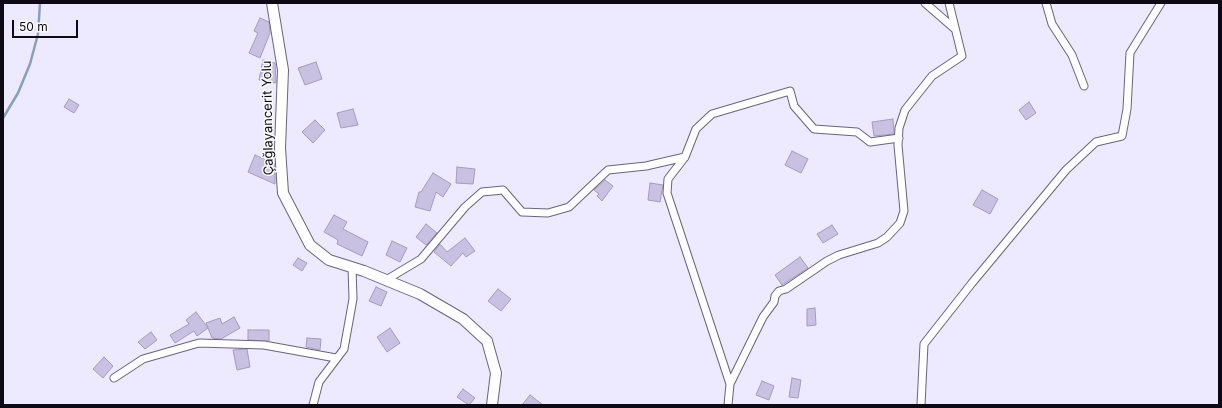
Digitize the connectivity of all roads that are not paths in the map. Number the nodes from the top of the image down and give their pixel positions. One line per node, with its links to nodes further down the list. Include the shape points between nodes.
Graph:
1 (272, 3): 10 (main road, Çağlayancerit Yolu, via 283,70 280,148 283,193 310,245 329,260)
2 (925, 3): 6 (street)
3 (949, 3): 6 (street)
4 (1046, 3): 7 (street, via 1052,24 1072,55)
5 (1161, 3): 18 (street, via 1130,53 1127,109 1122,136 1096,142 1066,170 924,344)
6 (955, 29): 8 (street, via 962,56 932,76 920,90 906,110 899,128)
7 (1084, 86)
8 (899, 138): 9 (street, via 870,142 857,132 814,129 794,106 790,91 712,114 696,129); 14 (street, via 904,211 900,224 878,243 839,255 779,291 763,317)
9 (685, 157): 11 (street, via 646,166 608,170 570,207 548,213 522,212 503,190 482,192 421,259); 14 (street, via 668,179 667,193)
10 (352, 267): 11 (main road, Çağlayancerit Yolu); 12 (street, via 353,299 344,349)
11 (386, 280): 16 (main road, Çağlayancerit Yolu, via 420,294 463,319 487,341 496,373)
12 (336, 358): 13 (street, via 264,346 199,343 143,359); 15 (street, via 319,382)
13 (114, 378)
14 (730, 384): 17 (street)
15 (313, 405)
16 (492, 405)
17 (728, 405)
18 (921, 405)

